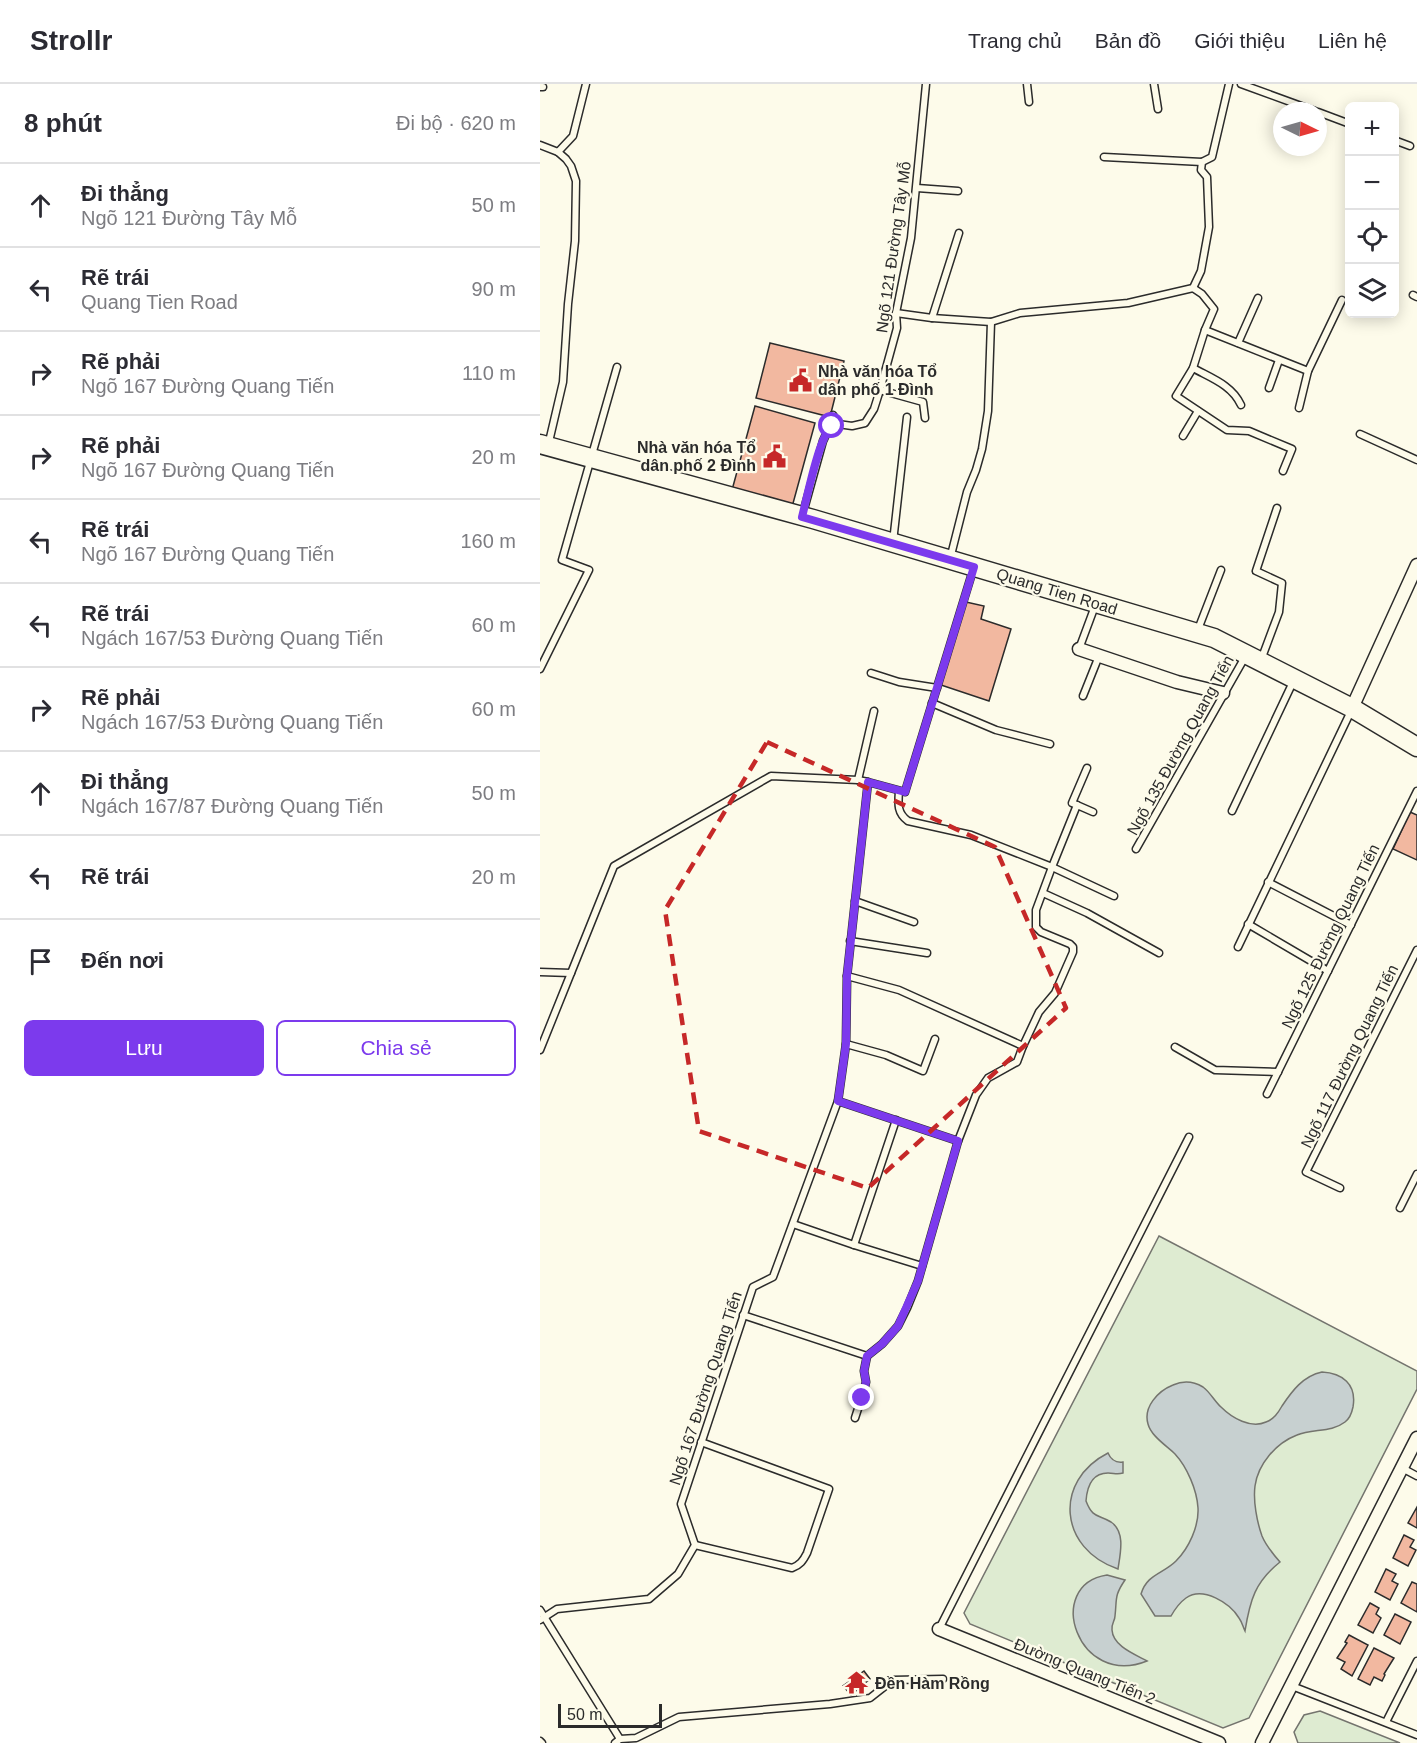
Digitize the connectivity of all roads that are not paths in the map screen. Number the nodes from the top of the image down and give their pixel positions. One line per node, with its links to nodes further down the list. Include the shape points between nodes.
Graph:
1 (586, 84): 15 (lane, via 573,136)
2 (926, 84): 18 (lane, Ngõ 121 Đường Tây Mỗ)
3 (1027, 84): 7 (lane)
4 (1154, 84): 9 (lane)
5 (1229, 84): 17 (lane, via 1212,157)
6 (1241, 84): 8 (lane)
7 (1029, 102)
8 (1289, 102)
9 (1158, 109)
10 (1327, 116): 11 (lane)
11 (1345, 122)
12 (1399, 142): 14 (lane)
13 (540, 145): 15 (lane)
14 (1410, 146)
15 (558, 152): 44 (lane, via 571,166 576,181 575,241 563,382)
16 (1104, 157): 17 (lane)
17 (1202, 162): 21 (lane, via 1201,170 1207,177 1209,227 1201,271)
18 (917, 188): 19 (lane); 24 (lane, Ngõ 121 Đường Tây Mỗ)
19 (958, 191)
20 (959, 233): 25 (lane)
21 (1193, 288): 26 (lane, via 1128,303 1020,313); 27 (lane, via 1214,309)
22 (1258, 298): 28 (lane)
23 (1342, 300): 32 (lane)
24 (896, 313): 25 (lane); 34 (lane, Ngõ 121 Đường Tây Mỗ, via 897,328)
25 (932, 318): 26 (lane)
26 (992, 322): 51 (lane, via 982,449)
27 (1205, 330): 28 (lane); 31 (lane)
28 (1238, 343): 29 (lane)
29 (1279, 360): 32 (lane); 33 (lane)
30 (617, 367): 45 (lane)
31 (1193, 368): 35 (lane, via 1224,384); 37 (lane, via 1176,396)
32 (1308, 371): 36 (lane)
33 (1269, 388)
34 (880, 390): 40 (lane, via 923,402); 41 (lane, Ngõ 121 Đường Tây Mỗ, via 865,423)
35 (1241, 405)
36 (1299, 408)
37 (1198, 411): 43 (lane); 47 (lane, via 1227,430 1249,431 1292,449)
38 (833, 415): 41 (lane)
39 (907, 417): 50 (lane)
40 (925, 418)
41 (838, 424): 49 (lane, via 829,428 823,441)
42 (1360, 434): 46 (lane)
43 (1183, 436)
44 (544, 445): 45 (street, Quang Tien Road)
45 (592, 459): 49 (street, Quang Tien Road, via 756,501); 60 (lane, via 562,560 589,570)
46 (1417, 460)
47 (1283, 471)
48 (1277, 508): 59 (lane, Ngõ 135 Đường Quang Tiến, via 1256,571 1282,583 1279,612)
49 (802, 517): 50 (street, Quang Tien Road)
50 (893, 543): 51 (street, Quang Tien Road)
51 (950, 559): 53 (street, Quang Tien Road)
52 (1417, 565): 67 (street)
53 (974, 567): 55 (street, Quang Tien Road); 63 (lane)
54 (1221, 570): 56 (lane)
55 (1096, 603): 56 (street, Quang Tien Road); 57 (lane)
56 (1196, 632): 59 (street, Quang Tien Road)
57 (1079, 649): 58 (street)
58 (1099, 656): 64 (street); 65 (lane)
59 (1254, 657): 62 (street, Quang Tien Road); 64 (lane, Ngõ 135 Đường Quang Tiến)
60 (540, 669)
61 (871, 673): 63 (lane)
62 (1295, 679): 67 (street, Quang Tien Road); 78 (lane)
63 (938, 688): 66 (lane)
64 (1223, 693): 79 (lane, Ngõ 135 Đường Quang Tiến)
65 (1083, 696)
66 (932, 703): 69 (lane, via 996,730); 74 (lane, via 905,792)
67 (1352, 708): 70 (street, Quang Tien Road); 81 (lane)
68 (874, 711): 72 (lane)
69 (1050, 744)
70 (1417, 747)
71 (1086, 768): 76 (lane, via 1072,803)
72 (858, 780): 73 (lane); 95 (lane, via 771,776 614,866)
73 (868, 782): 74 (lane); 84 (lane, Ngõ 167 Đường Quang Tiến)
74 (899, 791): 80 (lane, via 899,810 908,820 971,835)
75 (1417, 791): 87 (lane, Ngõ 125 Đường Quang Tiến)
76 (1077, 805): 77 (lane); 80 (lane)
77 (1093, 812)
78 (1232, 812)
79 (1136, 849)
80 (1052, 867): 82 (lane); 83 (lane)
81 (1268, 882): 86 (lane); 87 (lane)
82 (1043, 893): 92 (lane); 99 (lane, via 1035,927 1070,944 1073,952 1055,993 1039,1012)
83 (1114, 896)
84 (855, 901): 85 (lane); 88 (lane, Ngõ 167 Đường Quang Tiến)
85 (915, 922)
86 (1248, 924): 89 (lane); 93 (lane)
87 (1351, 925): 93 (lane, Ngõ 125 Đường Quang Tiến)
88 (850, 941): 91 (lane); 96 (lane, Ngõ 167 Đường Quang Tiến)
89 (1238, 947)
90 (1417, 950): 109 (lane, Ngõ 117 Đường Quang Tiến, via 1306,1172)
91 (927, 953)
92 (1160, 953)
93 (1328, 971): 102 (lane, Ngõ 125 Đường Quang Tiến)
94 (540, 972): 95 (lane)
95 (571, 973): 101 (lane)
96 (847, 976): 98 (lane, Ngõ 167 Đường Quang Tiến); 99 (lane, via 899,990)
97 (935, 1039): 98 (lane, via 923,1071)
98 (846, 1044): 104 (lane, Ngõ 167 Đường Quang Tiến)
99 (1023, 1046): 107 (lane, via 1017,1062 988,1078 976,1095)
100 (1175, 1047): 102 (lane, via 1215,1070)
101 (540, 1050)
102 (1278, 1072): 103 (lane, Ngõ 125 Đường Quang Tiến)
103 (1267, 1094)
104 (838, 1101): 105 (lane); 111 (lane, Ngõ 167 Đường Quang Tiến)
105 (896, 1120): 107 (lane); 112 (lane)
106 (1189, 1137): 124 (lane)
107 (958, 1141): 113 (lane)
108 (1417, 1174): 110 (lane)
109 (1340, 1188)
110 (1400, 1208)
111 (793, 1224): 112 (lane); 114 (lane, Ngõ 167 Đường Quang Tiến, via 773,1277 753,1287)
112 (854, 1245): 113 (lane)
113 (922, 1266): 115 (lane, via 898,1326)
114 (743, 1315): 115 (lane); 118 (lane, Ngõ 167 Đường Quang Tiến)
115 (867, 1356): 116 (lane, via 866,1382)
116 (855, 1418)
117 (1417, 1438): 119 (street)
118 (701, 1443): 121 (lane, Ngõ 167 Đường Quang Tiến, via 681,1504); 121 (lane, via 829,1489 804,1560 792,1568)
119 (1402, 1468): 120 (lane); 127 (street)
120 (1417, 1476)
121 (695, 1545): 123 (lane, via 678,1574 649,1599 557,1609)
122 (540, 1610): 123 (lane)
123 (542, 1618): 130 (lane)
124 (939, 1629): 131 (street, Đường Quang Tiến 2)
125 (1417, 1661): 128 (lane)
126 (943, 1679): 130 (lane, via 893,1680 870,1698 830,1704 679,1717 636,1738)
127 (1291, 1685): 128 (lane); 132 (street)
128 (1386, 1722): 129 (lane)
129 (1417, 1736)
130 (617, 1741)
131 (1219, 1743)
132 (1262, 1743)

